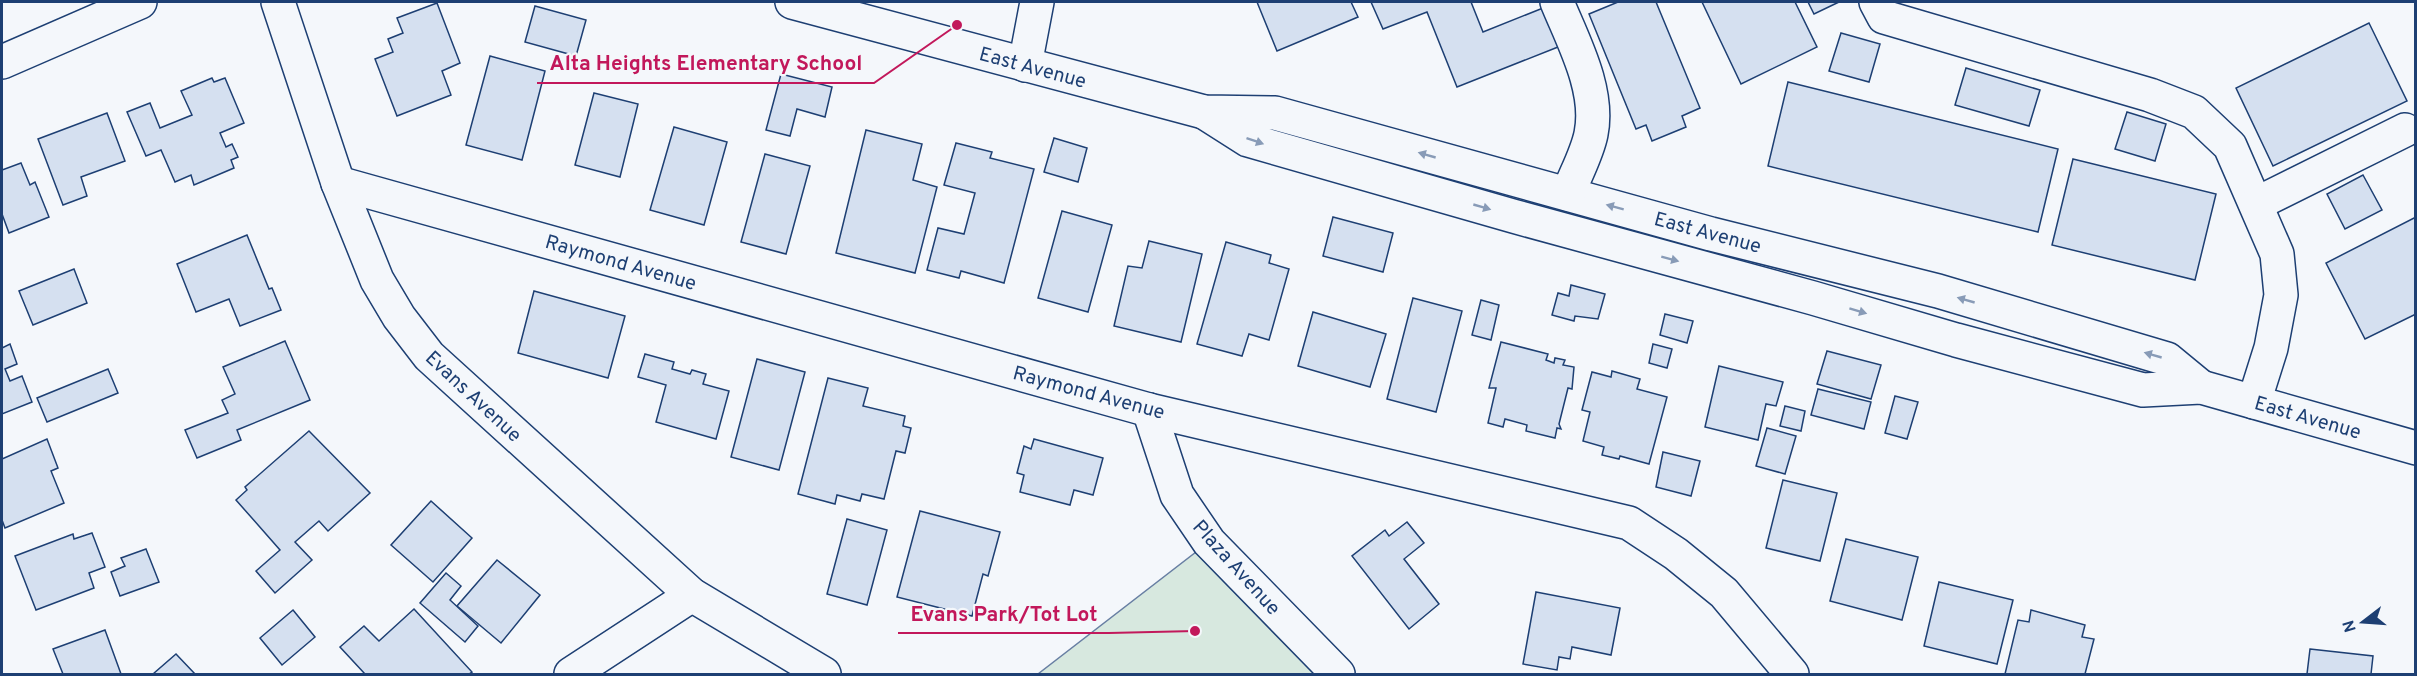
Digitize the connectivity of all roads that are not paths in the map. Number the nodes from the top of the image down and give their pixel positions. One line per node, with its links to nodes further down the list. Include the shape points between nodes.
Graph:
1 (140, 2): 7 (street)
2 (278, 2): 11 (street, Evans Avenue)
3 (792, 2): 8 (street, East Avenue)
4 (1037, 2): 8 (street)
5 (1557, 2): 12 (street, via 1582,62 1591,100 1591,134)
6 (1876, 2): 13 (street, via 1884,17 2150,95 2194,112 2230,146)
7 (2, 62)
8 (1025, 65): 9 (street, East Avenue)
9 (1204, 112): 12 (street, East Avenue, one-way to 9, via 1275,113); 14 (street, East Avenue, one-way to 14, via 1248,140 1956,340 2143,390)
10 (2405, 130): 13 (street)
11 (338, 183): 16 (street, Raymond Avenue); 18 (street, Evans Avenue, via 376,280 429,356)
12 (1568, 194): 14 (street, East Avenue, one-way to 12, via 2166,359 1938,291)
13 (2256, 204): 15 (street, via 2277,254 2281,295 2271,348)
14 (2201, 387): 15 (street, East Avenue)
15 (2254, 402): 17 (street, East Avenue)
16 (1149, 410): 21 (street, Plaza Avenue, via 1177,495 1209,542); 22 (street, Raymond Avenue, via 1629,523 1724,593)
17 (2415, 448)
18 (692, 595): 19 (street); 20 (street, Evans Avenue)
19 (571, 675)
20 (824, 675)
21 (1338, 675)
22 (1792, 675)

